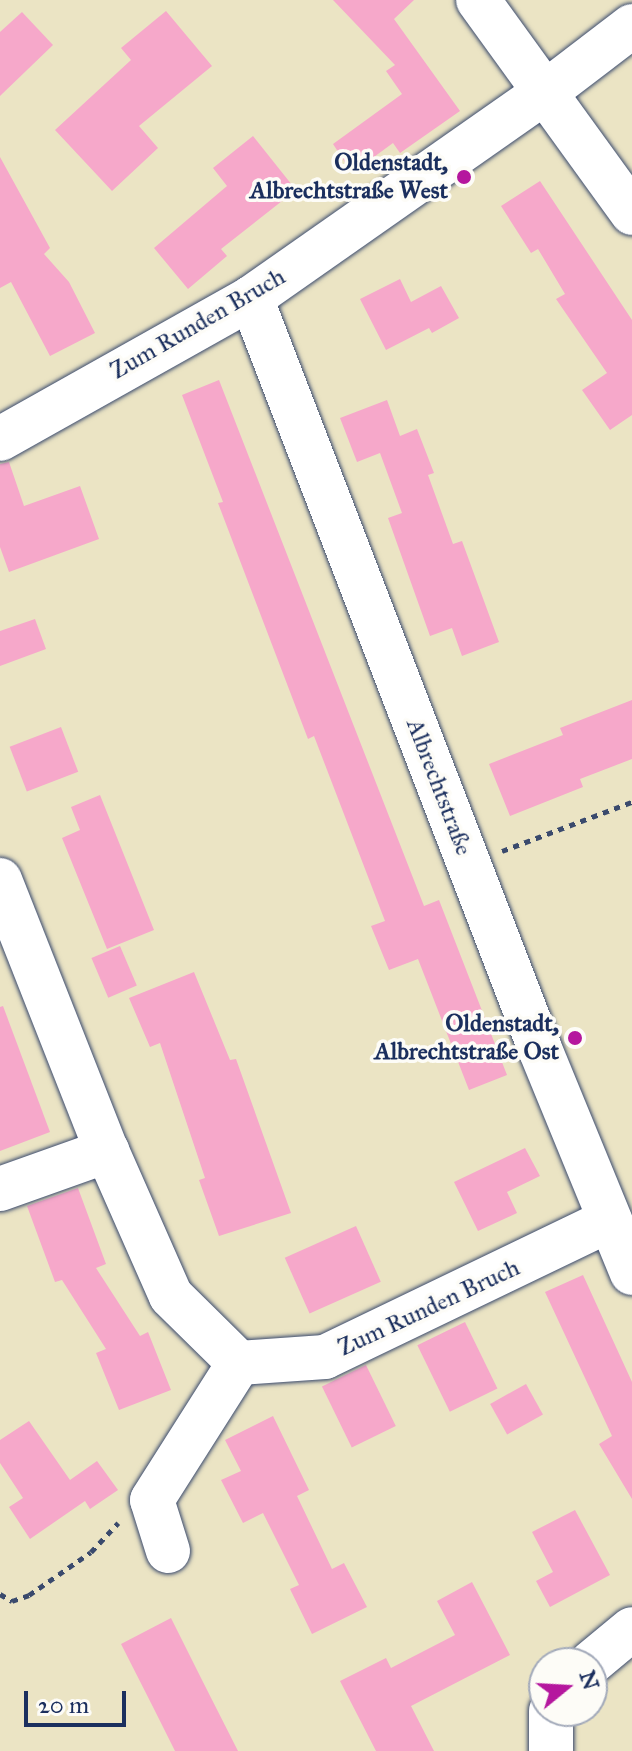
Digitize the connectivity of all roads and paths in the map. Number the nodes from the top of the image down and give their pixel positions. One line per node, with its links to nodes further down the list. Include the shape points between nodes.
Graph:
1 (478, 0): 3 (street)
2 (632, 26): 3 (street, Zum Runden Bruch)
3 (547, 91): 4 (street); 5 (street, Zum Runden Bruch)
4 (632, 213)
5 (251, 298): 6 (street, Zum Runden Bruch); 8 (street, Albrechtstraße)
6 (0, 439)
7 (632, 802): 8 (path)
8 (469, 864): 12 (street, Albrechtstraße)
9 (0, 880): 10 (street)
10 (107, 1151): 11 (street); 14 (street, via 171,1296)
11 (0, 1189)
12 (610, 1220): 13 (street, Albrechtstraße); 14 (street, Zum Runden Bruch, via 325,1357)
13 (632, 1273)
14 (239, 1363): 15 (street)
15 (152, 1500): 16 (street); 17 (path, via 29,1595 12,1601)
16 (168, 1551)
17 (0, 1594)
18 (632, 1629): 19 (street)
19 (608, 1649)
20 (551, 1727): 21 (street)
21 (551, 1751)

